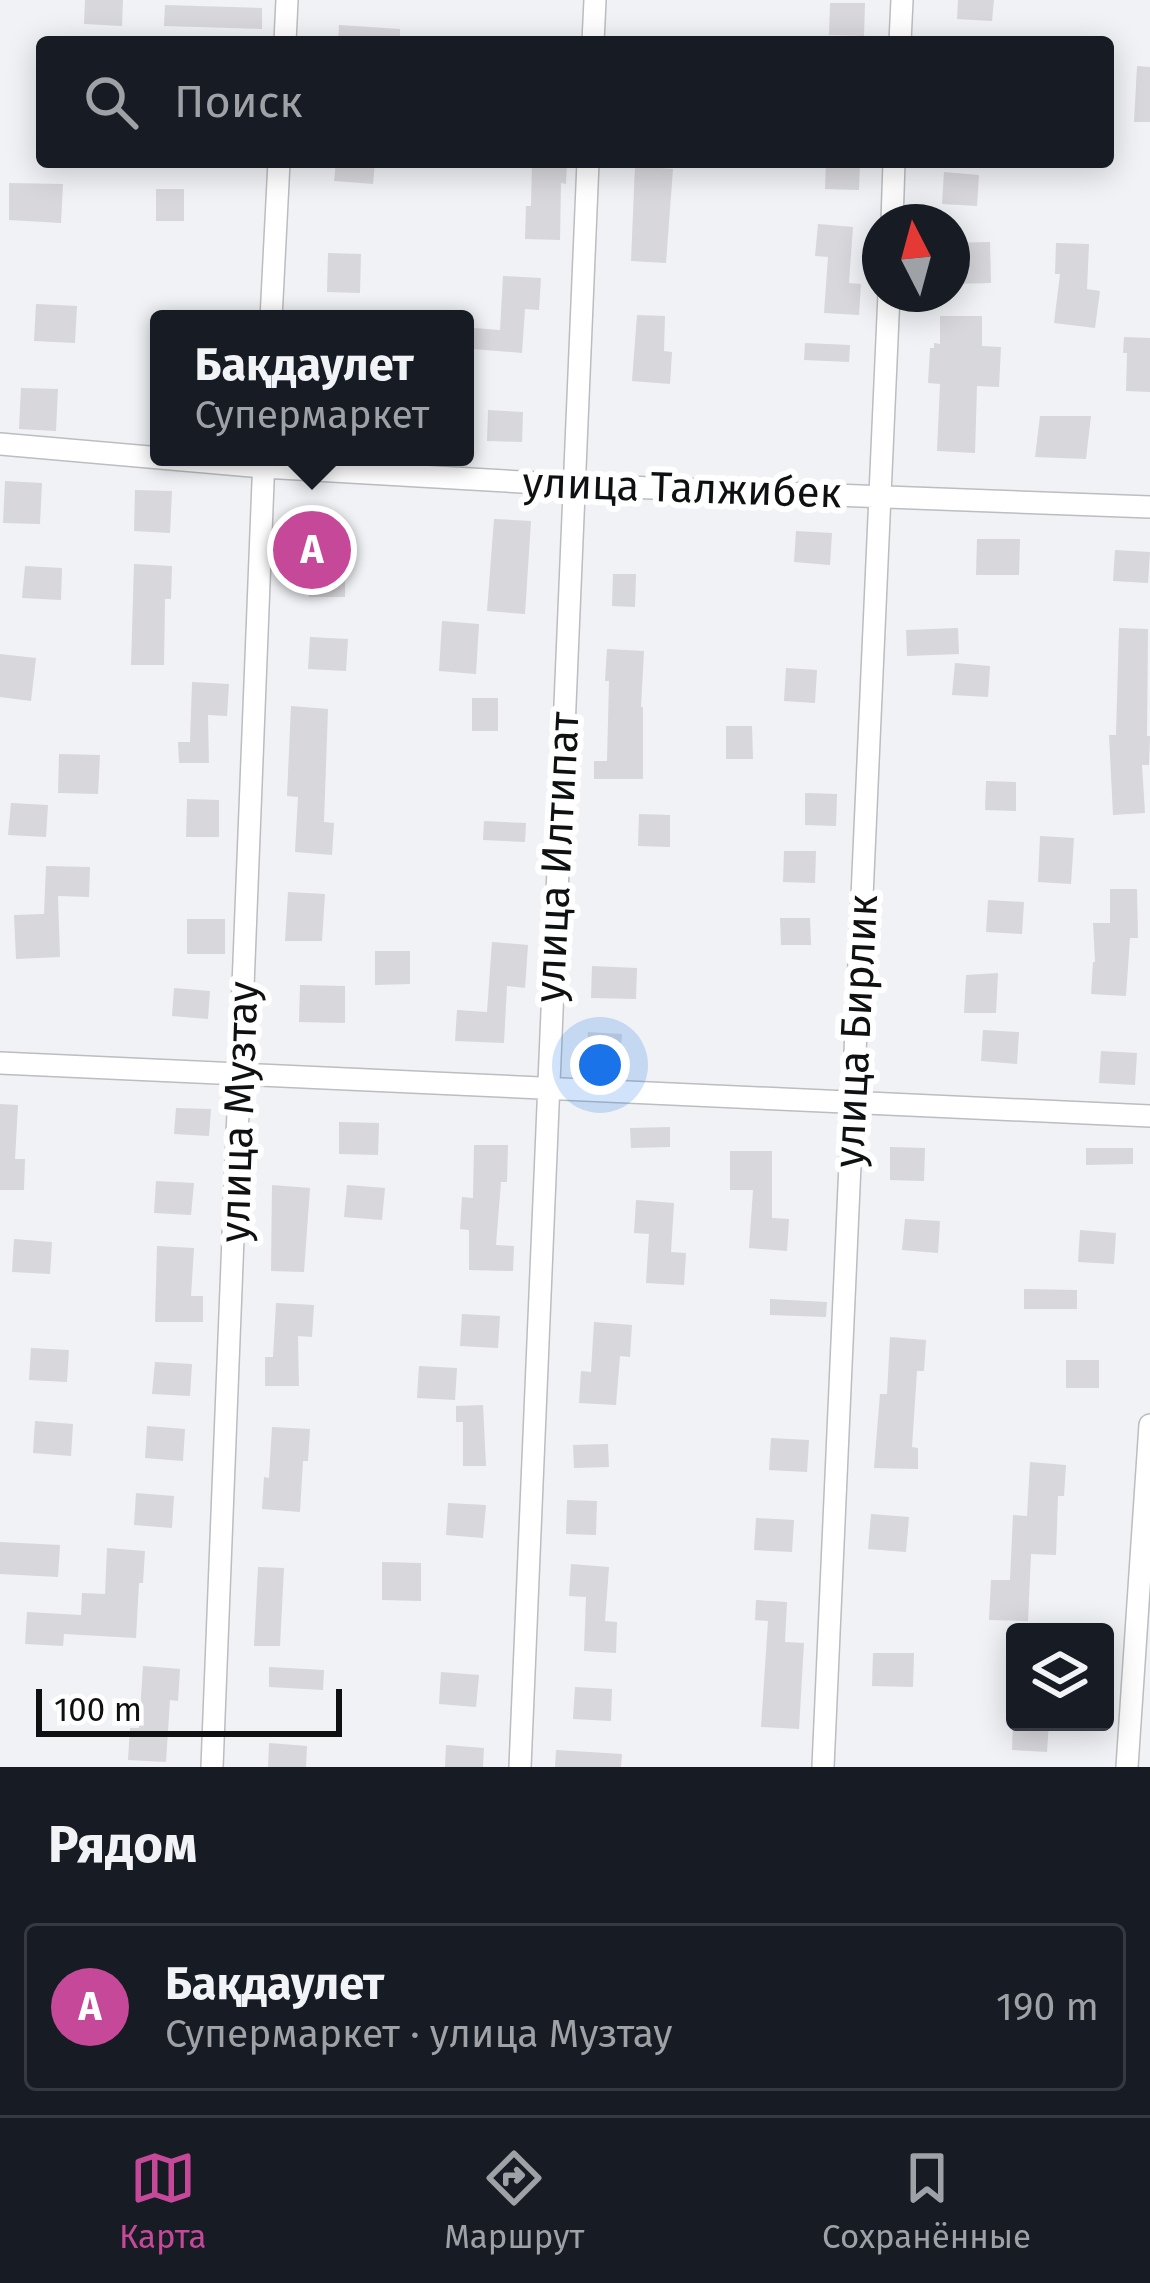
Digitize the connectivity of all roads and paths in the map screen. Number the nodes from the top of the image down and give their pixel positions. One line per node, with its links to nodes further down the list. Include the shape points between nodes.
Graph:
1 (287, 0): 4 (street)
2 (595, 0): 5 (street)
3 (902, 0): 6 (street)
4 (285, 36)
5 (593, 36)
6 (900, 36)
7 (279, 168): 11 (street)
8 (588, 168): 17 (street, улица Илтипат)
9 (895, 168): 10 (street)
10 (893, 204)
11 (271, 310)
12 (888, 312): 18 (street, улица Бирлик)
13 (0, 444): 14 (street, улица Талжибек)
14 (150, 454)
15 (264, 466): 21 (street, улица Музтау)
16 (318, 466): 17 (street, улица Талжибек)
17 (573, 485): 18 (street, улица Талжибек); 22 (street, улица Илтипат)
18 (880, 496): 19 (street, улица Талжибек); 23 (street, улица Бирлик)
19 (1150, 507)
20 (0, 1063): 21 (street)
21 (241, 1072): 22 (street); 26 (street, улица Музтау)
22 (547, 1086): 23 (street); 27 (street, улица Илтипат)
23 (853, 1103): 24 (street); 28 (street, улица Бирлик)
24 (1150, 1116)
25 (1150, 1425): 29 (street)
26 (212, 1767)
27 (520, 1767)
28 (823, 1767)
29 (1126, 1767)

